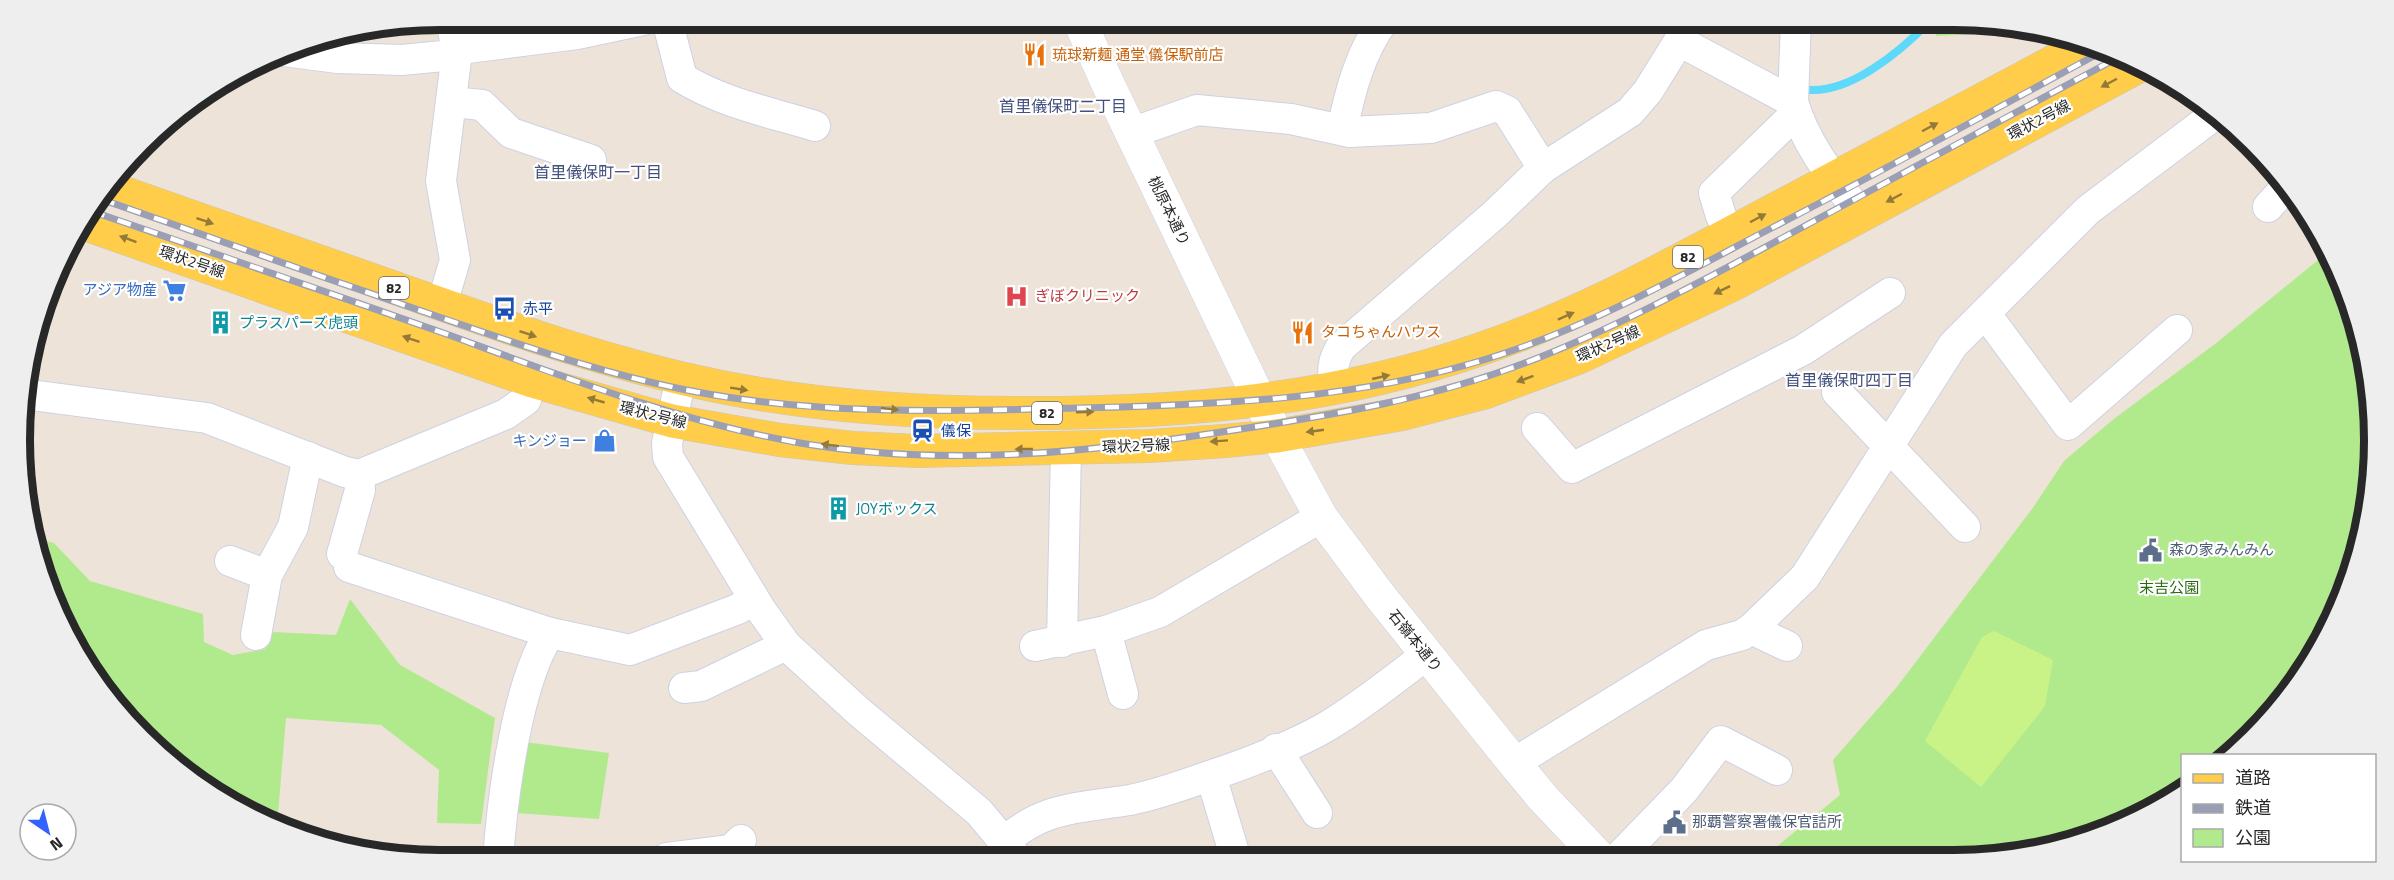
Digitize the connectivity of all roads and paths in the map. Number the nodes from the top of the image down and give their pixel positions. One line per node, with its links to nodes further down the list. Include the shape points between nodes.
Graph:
1 (454, 30): 8 (street)
2 (576, 30): 8 (street)
3 (670, 30): 14 (street, via 682,78 732,103)
4 (1085, 30): 16 (main road, 桃原本通り)
5 (1376, 30): 15 (street, via 1352,85)
6 (1796, 30): 11 (street)
7 (2077, 49): 19 (main road, 82, one-way to 7)
8 (457, 52): 9 (street, via 402,60); 12 (street)
9 (304, 54)
10 (2131, 70): 21 (main road, 環状2号線, one-way to 21)
11 (1795, 98): 18 (street, via 1679,41 1630,112); 19 (street, via 1811,148); 23 (street, via 1713,193)
12 (452, 102): 17 (street, via 482,105 511,133); 25 (street, via 441,181 454,260)
13 (2209, 119): 26 (street, via 2088,210)
14 (815, 126)
15 (1342, 130): 16 (street, via 1291,119 1197,110); 18 (street, via 1431,128 1496,106 1507,111)
16 (1131, 133): 33 (main road, 桃原本通り)
17 (591, 160)
18 (1543, 168): 30 (street, via 1341,346 1333,360)
19 (1833, 178): 21 (street); 23 (main road, 82, one-way to 19)
20 (115, 190): 25 (main road, 82, one-way to 25)
21 (1862, 216): 36 (main road, 環状2号線, one-way to 36, via 1656,323 1525,379 1402,414)
22 (90, 226): 29 (main road, 環状2号線, one-way to 22)
23 (1730, 233): 30 (main road, 82, one-way to 23, via 1442,362 1505,341 1652,277)
24 (1890, 293): 35 (street, via 1803,350 1572,468)
25 (442, 304): 28 (main road, 82, one-way to 28, via 547,341)
26 (1985, 313): 27 (street, via 2068,425); 37 (street, via 1953,345)
27 (2177, 330)
28 (681, 378): 33 (main road, 82, one-way to 33, via 891,410 952,413 1154,410); 34 (street)
29 (532, 381): 34 (main road, 環状2号線, one-way to 29); 40 (street, via 526,400 506,414)
30 (1335, 387): 33 (main road, 82)
31 (1837, 392): 37 (street)
32 (33, 395): 39 (street, via 207,418)
33 (1262, 402): 36 (main road, 石嶺本通り)
34 (672, 421): 38 (main road, 環状2号線, one-way to 34, via 853,448); 45 (street, via 668,457)
35 (1537, 428)
36 (1277, 436): 38 (main road, 環状2号線, one-way to 38); 41 (main road, 石嶺本通り)
37 (1889, 447): 42 (street); 46 (street, via 1805,577)
38 (1066, 448): 47 (street, via 1049,644)
39 (308, 456): 40 (street); 44 (street, via 293,527)
40 (359, 475): 48 (street, via 360,490 346,560)
41 (1321, 517): 47 (street, via 1160,612); 52 (main road, 石嶺本通り)
42 (1965, 527)
43 (230, 561): 44 (street)
44 (267, 575): 49 (street)
45 (754, 599): 48 (street, via 738,609 630,650); 50 (street)
46 (1751, 629): 51 (street); 56 (street, via 1706,645)
47 (1106, 631): 54 (street)
48 (550, 633): 61 (street, via 537,651 512,747)
49 (256, 635)
50 (786, 645): 53 (street, via 701,686); 63 (street, via 979,812)
51 (1787, 646)
52 (1426, 655): 55 (street, via 1333,723); 56 (main road, 石嶺本通り)
53 (684, 688)
54 (1123, 694)
55 (1276, 749): 58 (street); 59 (street)
56 (1514, 763): 65 (main road, 石嶺本通り)
57 (1777, 770): 66 (street, via 1721,741 1684,790)
58 (1212, 776): 63 (street, via 1132,800 1085,804 1047,813 1018,830); 64 (street)
59 (1317, 813)
60 (741, 840): 62 (street)
61 (499, 850)
62 (731, 850)
63 (1011, 850)
64 (1233, 850)
65 (1592, 850)
66 (1626, 850)

